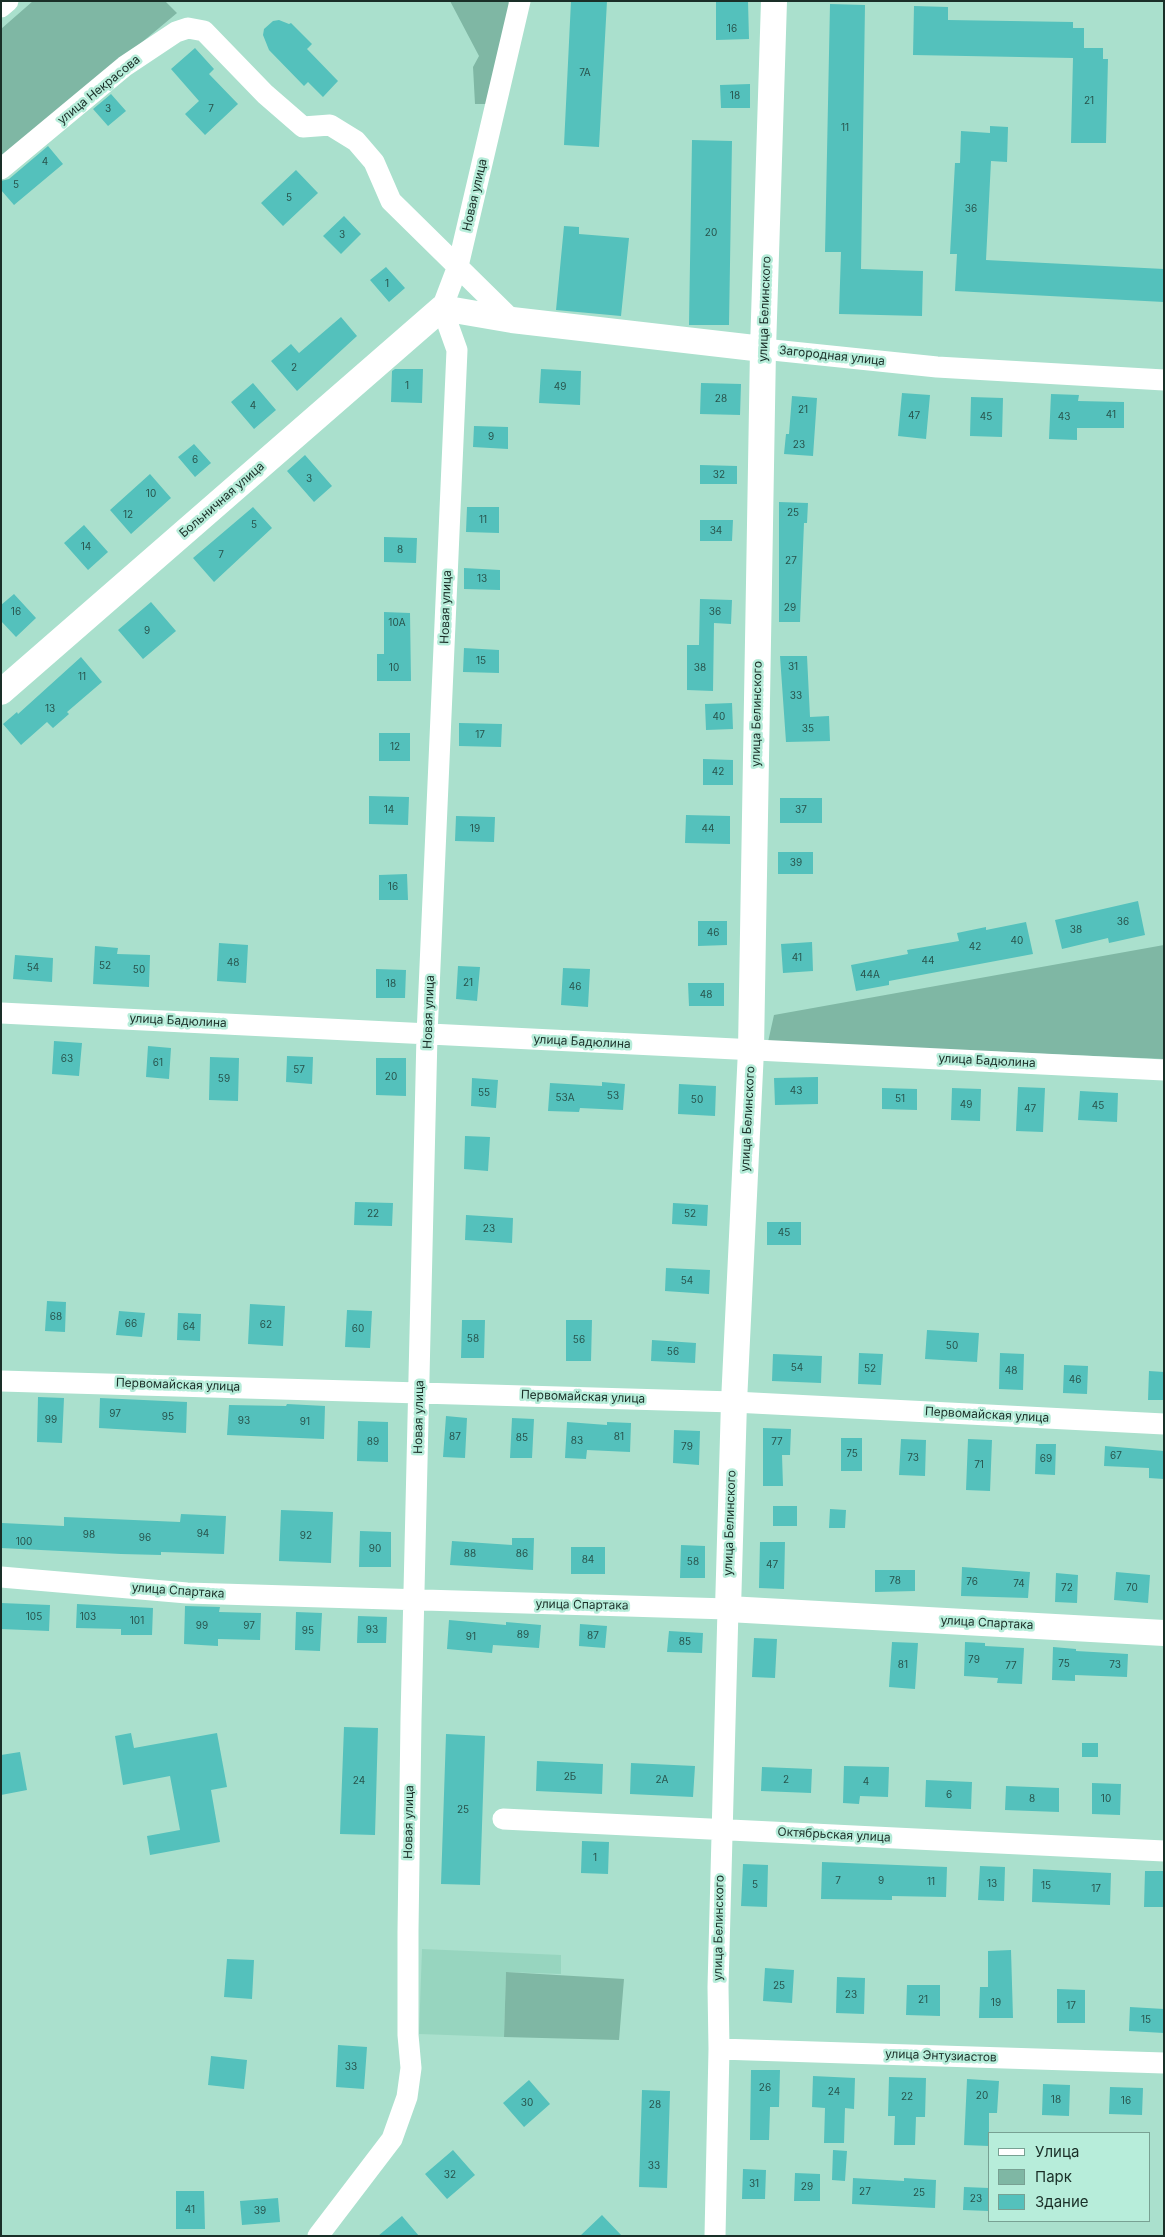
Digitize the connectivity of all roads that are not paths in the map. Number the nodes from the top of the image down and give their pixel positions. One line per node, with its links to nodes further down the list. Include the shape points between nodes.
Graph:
1 (8, 1): 4 (street)
2 (520, 1): 6 (street, Новая улица)
3 (774, 1): 9 (street, улица Белинского)
4 (1, 7)
5 (1, 170): 6 (street, улица Некрасова, via 133,61 176,32 188,28 204,31 265,94 303,126 330,125 356,141 374,162 391,201)
6 (458, 266): 7 (street, Новая улица); 8 (street)
7 (442, 308): 8 (street, Загородная улица); 11 (street, Больничная улица); 13 (street, Новая улица, via 457,350)
8 (512, 320): 9 (street, Загородная улица)
9 (763, 349): 10 (street, Загородная улица, via 937,367); 14 (street, улица Белинского)
10 (1164, 380)
11 (1, 692)
12 (1, 1013): 13 (street, улица Бадюлина)
13 (427, 1035): 14 (street, улица Бадюлина); 17 (street, Новая улица)
14 (751, 1050): 15 (street, улица Бадюлина); 18 (street, улица Белинского)
15 (1164, 1070)
16 (1, 1380): 17 (street, Первомайская улица)
17 (419, 1392): 18 (street, Первомайская улица); 21 (street, Новая улица)
18 (734, 1402): 19 (street, Первомайская улица); 22 (street, улица Белинского)
19 (1164, 1424)
20 (1, 1577): 21 (street, улица Спартака, via 187,1593)
21 (415, 1601): 22 (street, улица Спартака); 29 (street, Новая улица, via 408,1892 411,2068 407,2096 392,2140)
22 (728, 1609): 23 (street, улица Спартака); 25 (street, улица Белинского)
23 (1164, 1633)
24 (504, 1819): 25 (street, Октябрьская улица)
25 (722, 1830): 26 (street, Октябрьская улица); 27 (street, улица Белинского)
26 (1164, 1851)
27 (719, 2049): 28 (street, улица Энтузиастов); 30 (street, улица Белинского)
28 (1164, 2063)
29 (318, 2236)
30 (715, 2236)

